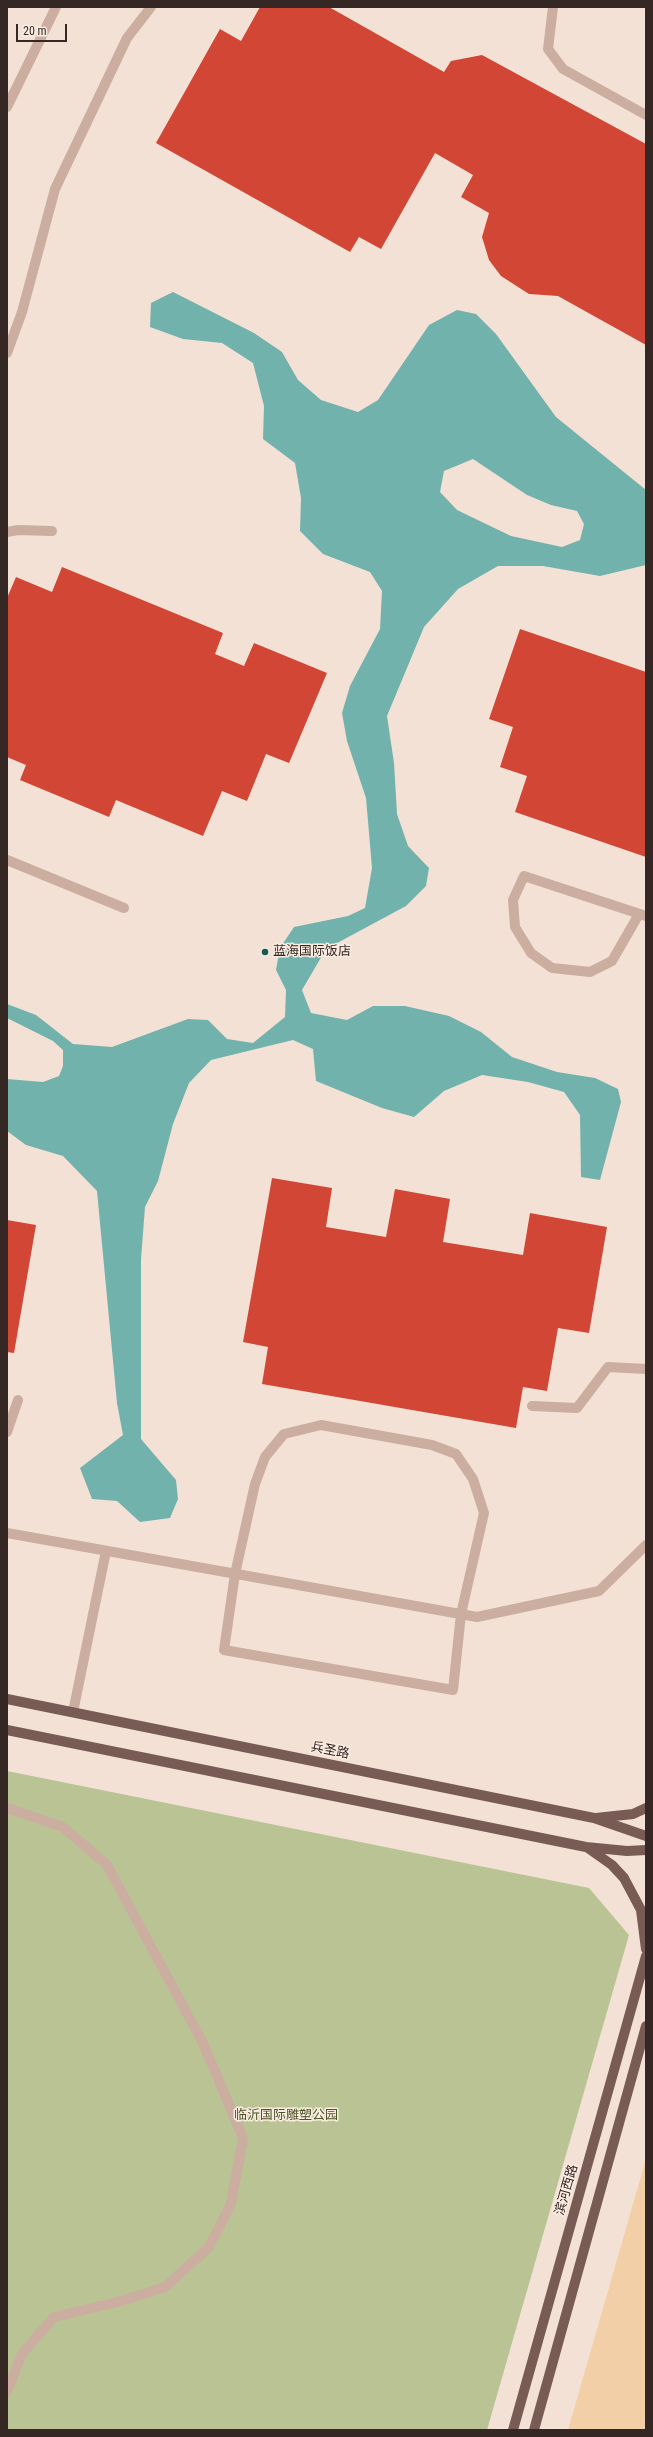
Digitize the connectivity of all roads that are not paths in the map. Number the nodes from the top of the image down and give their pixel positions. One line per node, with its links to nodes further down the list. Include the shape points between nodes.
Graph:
1 (56, 7): 4 (street)
2 (151, 7): 6 (street, via 127,38 55,189 22,312)
3 (553, 7): 5 (street, via 548,49 563,69)
4 (7, 108)
5 (646, 115)
6 (7, 354)
7 (52, 531): 8 (street)
8 (7, 532)
9 (7, 860): 10 (street)
10 (124, 908)
11 (643, 915): 11 (street, via 524,876 513,900 515,927 531,953 552,968 590,972 612,961)
12 (646, 1369): 14 (street, via 608,1367 577,1408)
13 (18, 1400): 15 (street)
14 (532, 1406)
15 (7, 1432)
16 (7, 1533): 18 (street)
17 (646, 1545): 20 (street, via 599,1591 476,1617)
18 (106, 1551): 19 (street); 22 (street)
19 (235, 1574): 20 (street); 20 (street, via 224,1650 453,1690); 20 (street, via 255,1484 265,1457 284,1434 321,1425 432,1444 456,1454 473,1479 484,1513)
20 (461, 1614)
21 (7, 1700): 22 (main road, 兵圣路)
22 (74, 1712): 26 (main road, 兵圣路)
23 (7, 1730): 28 (main road)
24 (7, 1808): 33 (street, via 64,1827 107,1865 203,2043 243,2138 231,2204 209,2248 165,2287 118,2302 54,2317 22,2354)
25 (646, 1808): 26 (main road, via 633,1814)
26 (594, 1818): 27 (main road, 兵圣路)
27 (646, 1836)
28 (586, 1847): 29 (main road); 30 (main road, via 612,1864 624,1878 642,1910)
29 (646, 1850)
30 (646, 1949)
31 (646, 1956): 34 (main road, 滨河西路)
32 (646, 2026): 35 (main road)
33 (7, 2392)
34 (513, 2430)
35 (534, 2430)

